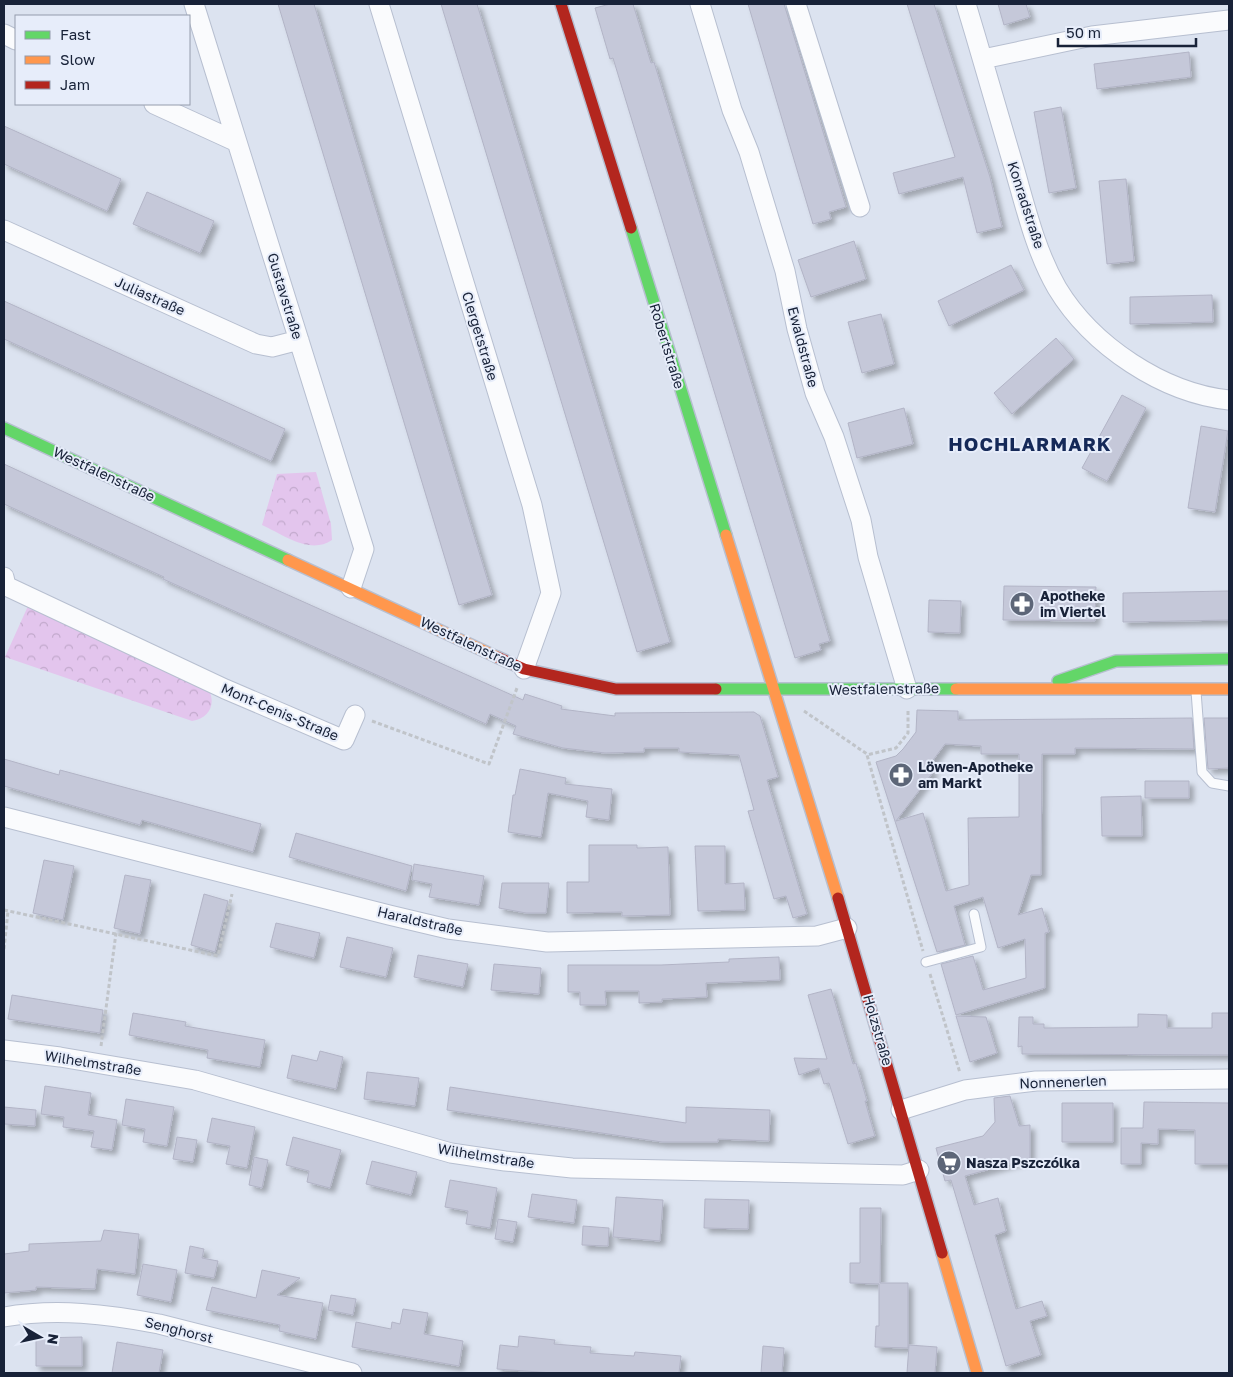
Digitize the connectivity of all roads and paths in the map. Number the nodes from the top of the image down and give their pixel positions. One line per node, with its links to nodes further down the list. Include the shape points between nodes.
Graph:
1 (194, 4): 10 (street, Gustavstraße)
2 (379, 4): 19 (street, Clergetstraße, via 536,523 551,594)
3 (561, 4): 21 (street, Robertstraße)
4 (700, 4): 22 (street, Ewaldstraße, via 732,110 750,152 815,393 834,437 861,520 868,558)
5 (796, 4): 11 (street)
6 (966, 4): 8 (street, Konradstraße)
7 (1229, 20): 8 (street, via 1092,36)
8 (983, 59): 14 (street, Konradstraße, via 1032,230 1058,288 1104,342 1128,361 1161,381 1184,390)
9 (156, 105): 10 (street)
10 (237, 142): 13 (street, Gustavstraße)
11 (860, 207)
12 (4, 230): 13 (street, Juliastraße, via 256,344 272,347)
13 (299, 340): 17 (street, Gustavstraße, via 364,549)
14 (1229, 400)
15 (4, 428): 17 (street, Westfalenstraße)
16 (4, 577): 26 (street, Mont-Cenis-Straße, via 6,586 225,689 344,740)
17 (351, 588): 19 (street, Westfalenstraße)
18 (1229, 659): 20 (street, Westfalenstraße, via 1116,661)
19 (524, 669): 21 (street, Westfalenstraße, via 616,689); 26 (path, Mont-Cenis-Straße, via 489,764)
20 (1039, 688): 22 (street, Westfalenstraße); 23 (street, Westfalenstraße)
21 (773, 689): 22 (street, Westfalenstraße); 33 (street, Holzstraße)
22 (908, 689): 27 (path, via 908,733 896,748)
23 (1196, 689): 24 (street, Westfalenstraße); 28 (lane, via 1202,772 1212,784)
24 (1229, 689)
25 (796, 705): 27 (path)
26 (355, 715)
27 (867, 755): 36 (path)
28 (1229, 786)
29 (4, 818): 30 (street, Haraldstraße)
30 (236, 876): 33 (street, Haraldstraße, via 448,929 547,942 817,936); 34 (path, via 218,956)
31 (6, 911): 34 (path); 35 (path)
32 (974, 914): 36 (lane, via 981,947)
33 (847, 928): 41 (street, Holzstraße)
34 (116, 933): 38 (path)
35 (4, 948)
36 (926, 962): 40 (path)
37 (4, 1050): 38 (street, Wilhelmstraße)
38 (99, 1063): 42 (street, Wilhelmstraße, via 195,1080 451,1153 505,1161 572,1168 884,1175 903,1175)
39 (1229, 1079): 40 (street, Nonnenerlen, via 1036,1081)
40 (965, 1090): 41 (street, Nonnenerlen)
41 (901, 1110): 42 (street, Holzstraße)
42 (919, 1170): 45 (street, Holzstraße)
43 (4, 1317): 44 (street, Senghorst, via 47,1311 129,1318)
44 (352, 1373)
45 (977, 1373)

